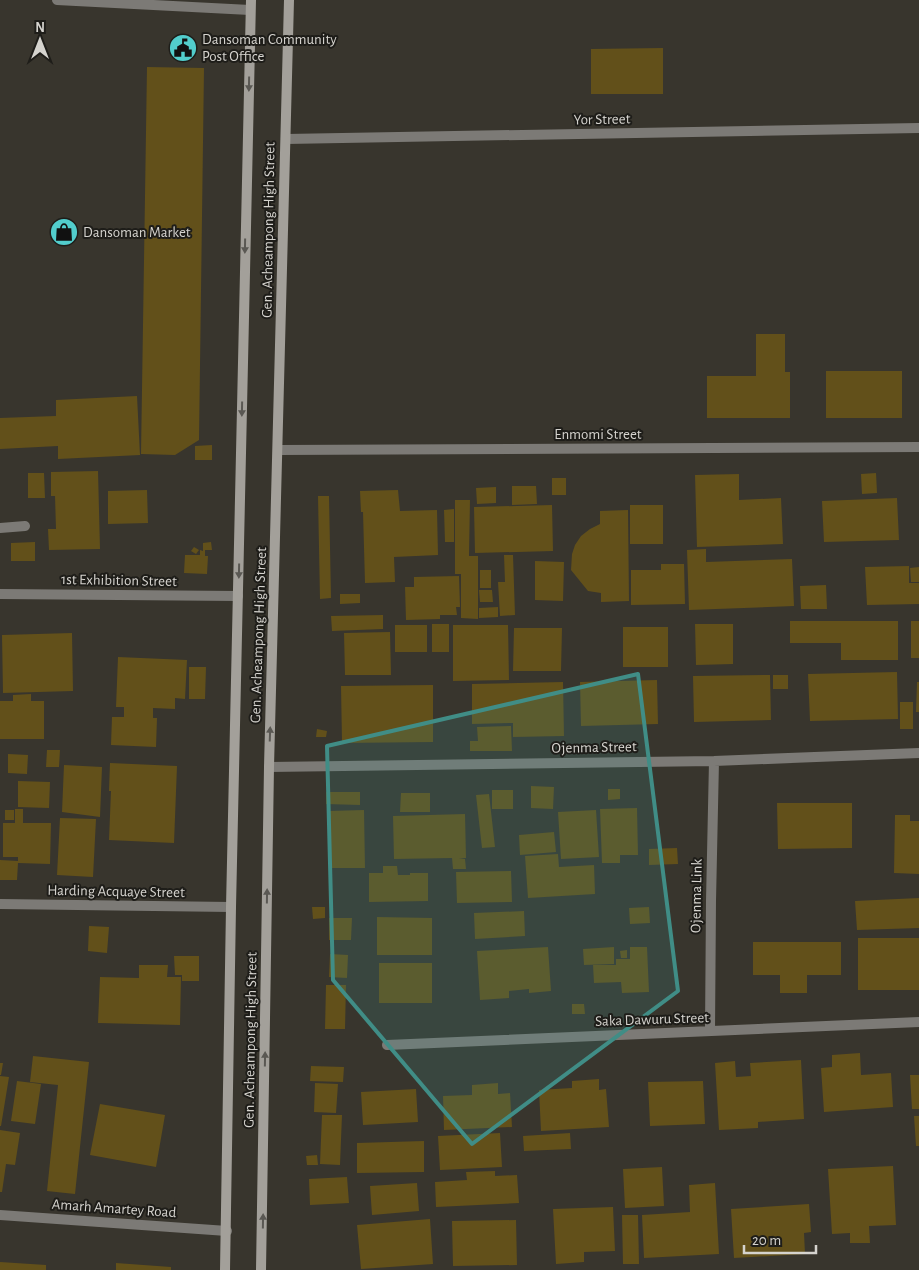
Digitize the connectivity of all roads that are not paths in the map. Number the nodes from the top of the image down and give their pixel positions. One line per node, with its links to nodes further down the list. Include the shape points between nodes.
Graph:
1 (57, 0): 3 (street)
2 (289, 0): 5 (main road, Gen. Acheampong High Street)
3 (250, 5): 11 (main road, Gen. Acheampong High Street, one-way to 11)
4 (919, 128): 5 (street, Yor Street)
5 (286, 139): 7 (main road, Gen. Acheampong High Street)
6 (919, 447): 7 (street, Enmomi Street)
7 (278, 450): 14 (main road, Gen. Acheampong High Street, one-way to 7)
8 (25, 526): 9 (street)
9 (0, 528)
10 (0, 594): 11 (street, 1st Exhibition Street)
11 (238, 596): 16 (main road, Gen. Acheampong High Street)
12 (919, 753): 13 (street, Ojenma Street)
13 (714, 760): 14 (street, Ojenma Street); 18 (street, Ojenma Link)
14 (269, 766): 23 (main road, Gen. Acheampong High Street, one-way to 14)
15 (0, 904): 16 (street, Harding Acquaye Street)
16 (231, 907): 21 (main road, Gen. Acheampong High Street)
17 (919, 1022): 18 (street, Saka Dawuru Street)
18 (710, 1031): 19 (street, Saka Dawuru Street)
19 (387, 1045)
20 (0, 1215): 21 (street, Amarh Amartey Road)
21 (227, 1231): 22 (main road, Gen. Acheampong High Street)
22 (225, 1270)
23 (261, 1270)

